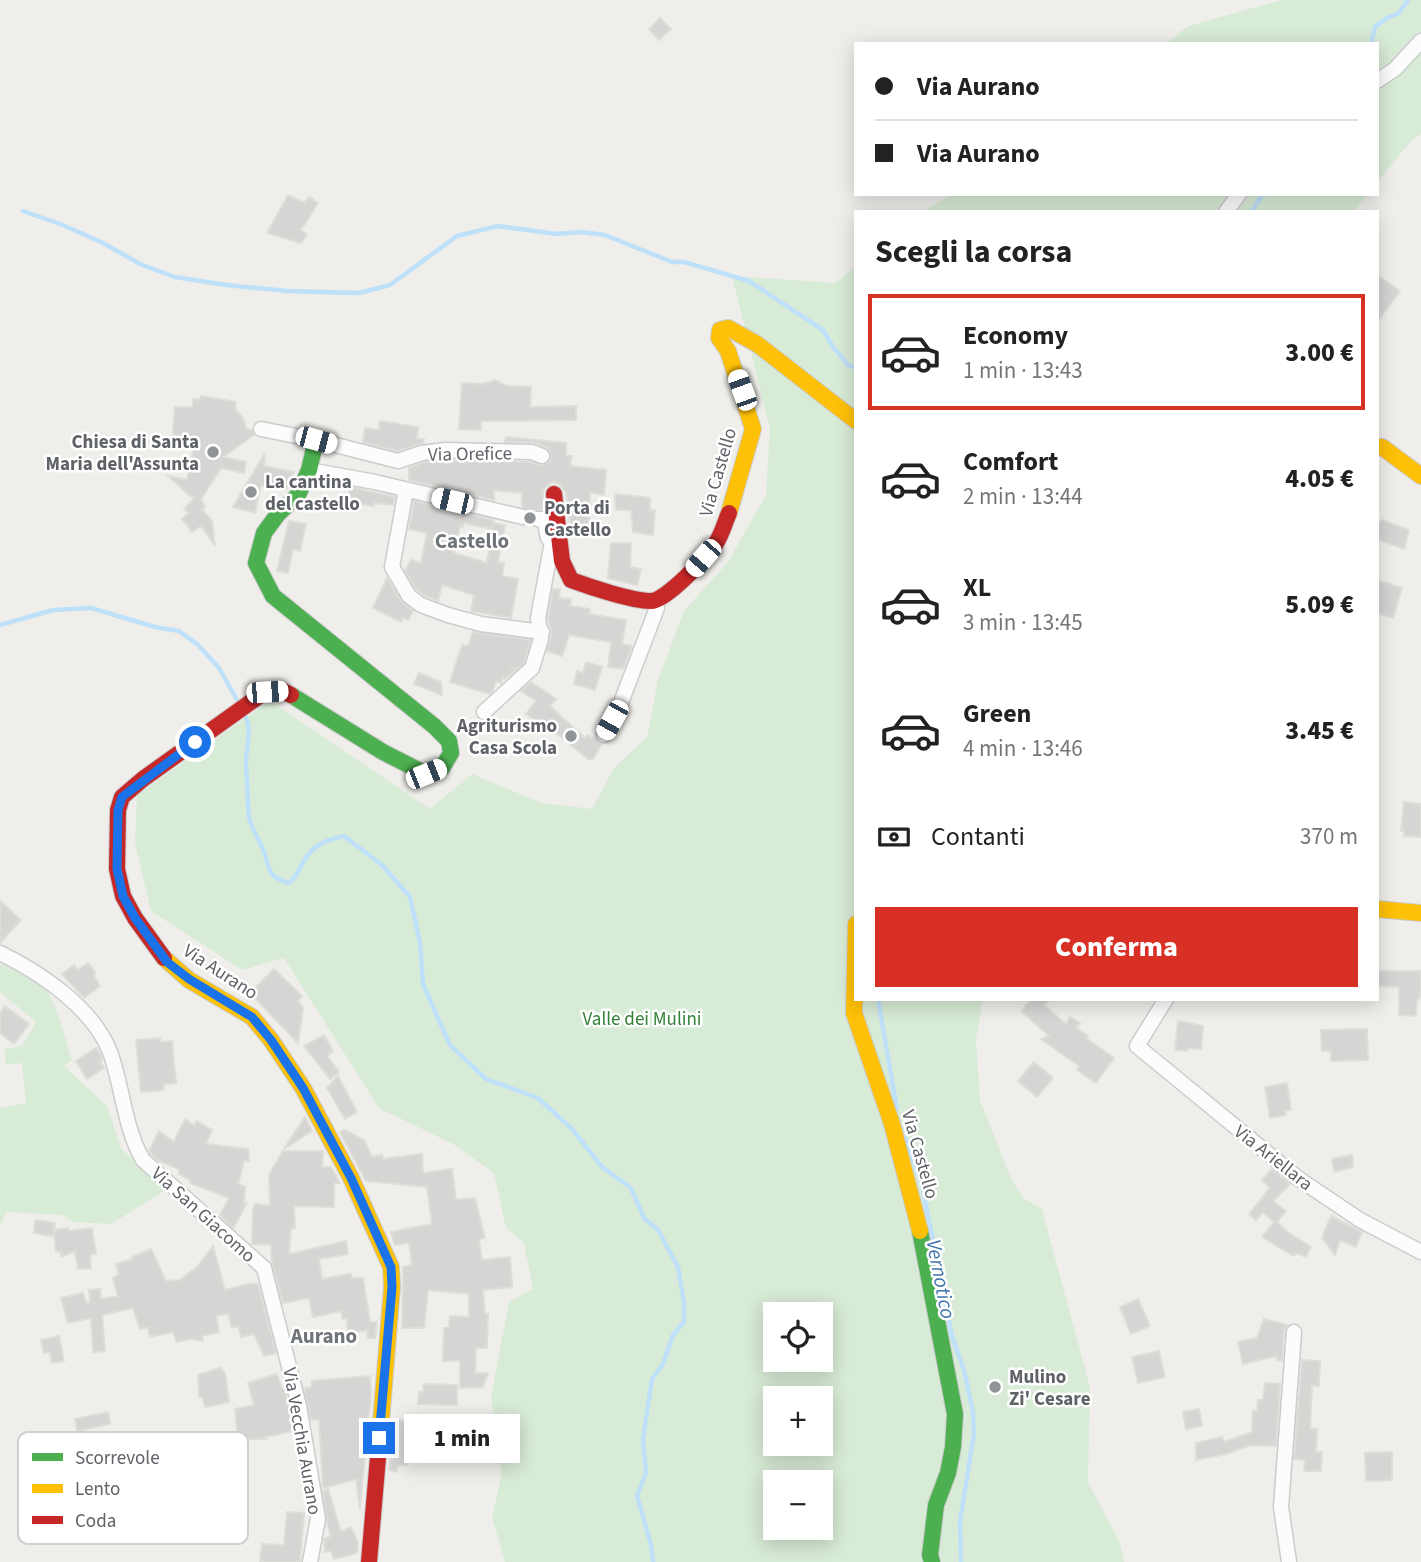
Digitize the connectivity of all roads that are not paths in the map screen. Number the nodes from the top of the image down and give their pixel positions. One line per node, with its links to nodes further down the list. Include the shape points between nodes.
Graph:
1 (1421, 41): 2 (street)
2 (1379, 80)
3 (854, 419): 13 (street, Via Castello, via 757,344 728,328 720,330 753,429 731,509 716,543 690,572)
4 (261, 429): 5 (street, Via Orefice)
5 (316, 440): 7 (street, Via Orefice, via 398,461 445,450); 8 (street)
6 (1379, 447): 9 (street)
7 (542, 456)
8 (309, 470): 10 (street); 26 (street, Via Aurano, via 298,495 264,533 256,563 272,596 434,726 449,741 451,754 442,768 426,774 283,691 262,694 122,797 117,869 123,896 167,962 252,1017 271,1040 345,1167 391,1267)
9 (1421, 476)
10 (406, 490): 12 (street, via 544,519 548,538); 14 (street, via 392,567 408,596 421,605 481,624)
11 (554, 494): 12 (street)
12 (556, 546): 13 (street, via 571,580); 14 (street, via 538,618)
13 (653, 601): 16 (street, via 657,608)
14 (542, 632): 15 (street, via 532,668)
15 (484, 712)
16 (604, 736)
17 (1379, 909): 18 (street)
18 (1421, 914)
19 (0, 953): 23 (street, Via San Giacomo, via 21,963 77,1006 101,1034 133,1142 143,1160 264,1268)
20 (854, 1001): 27 (street, Via Castello, via 854,1013 917,1216 955,1414 948,1473 936,1505)
21 (1165, 1001): 22 (street, Via Ariellara, via 1138,1046 1299,1179 1360,1220)
22 (1421, 1252)
23 (270, 1279): 25 (street, Via Vecchia Aurano, via 299,1406 318,1519)
24 (1294, 1332): 28 (street, via 1281,1507)
25 (310, 1562)
26 (369, 1562)
27 (932, 1562)
28 (1289, 1562)

